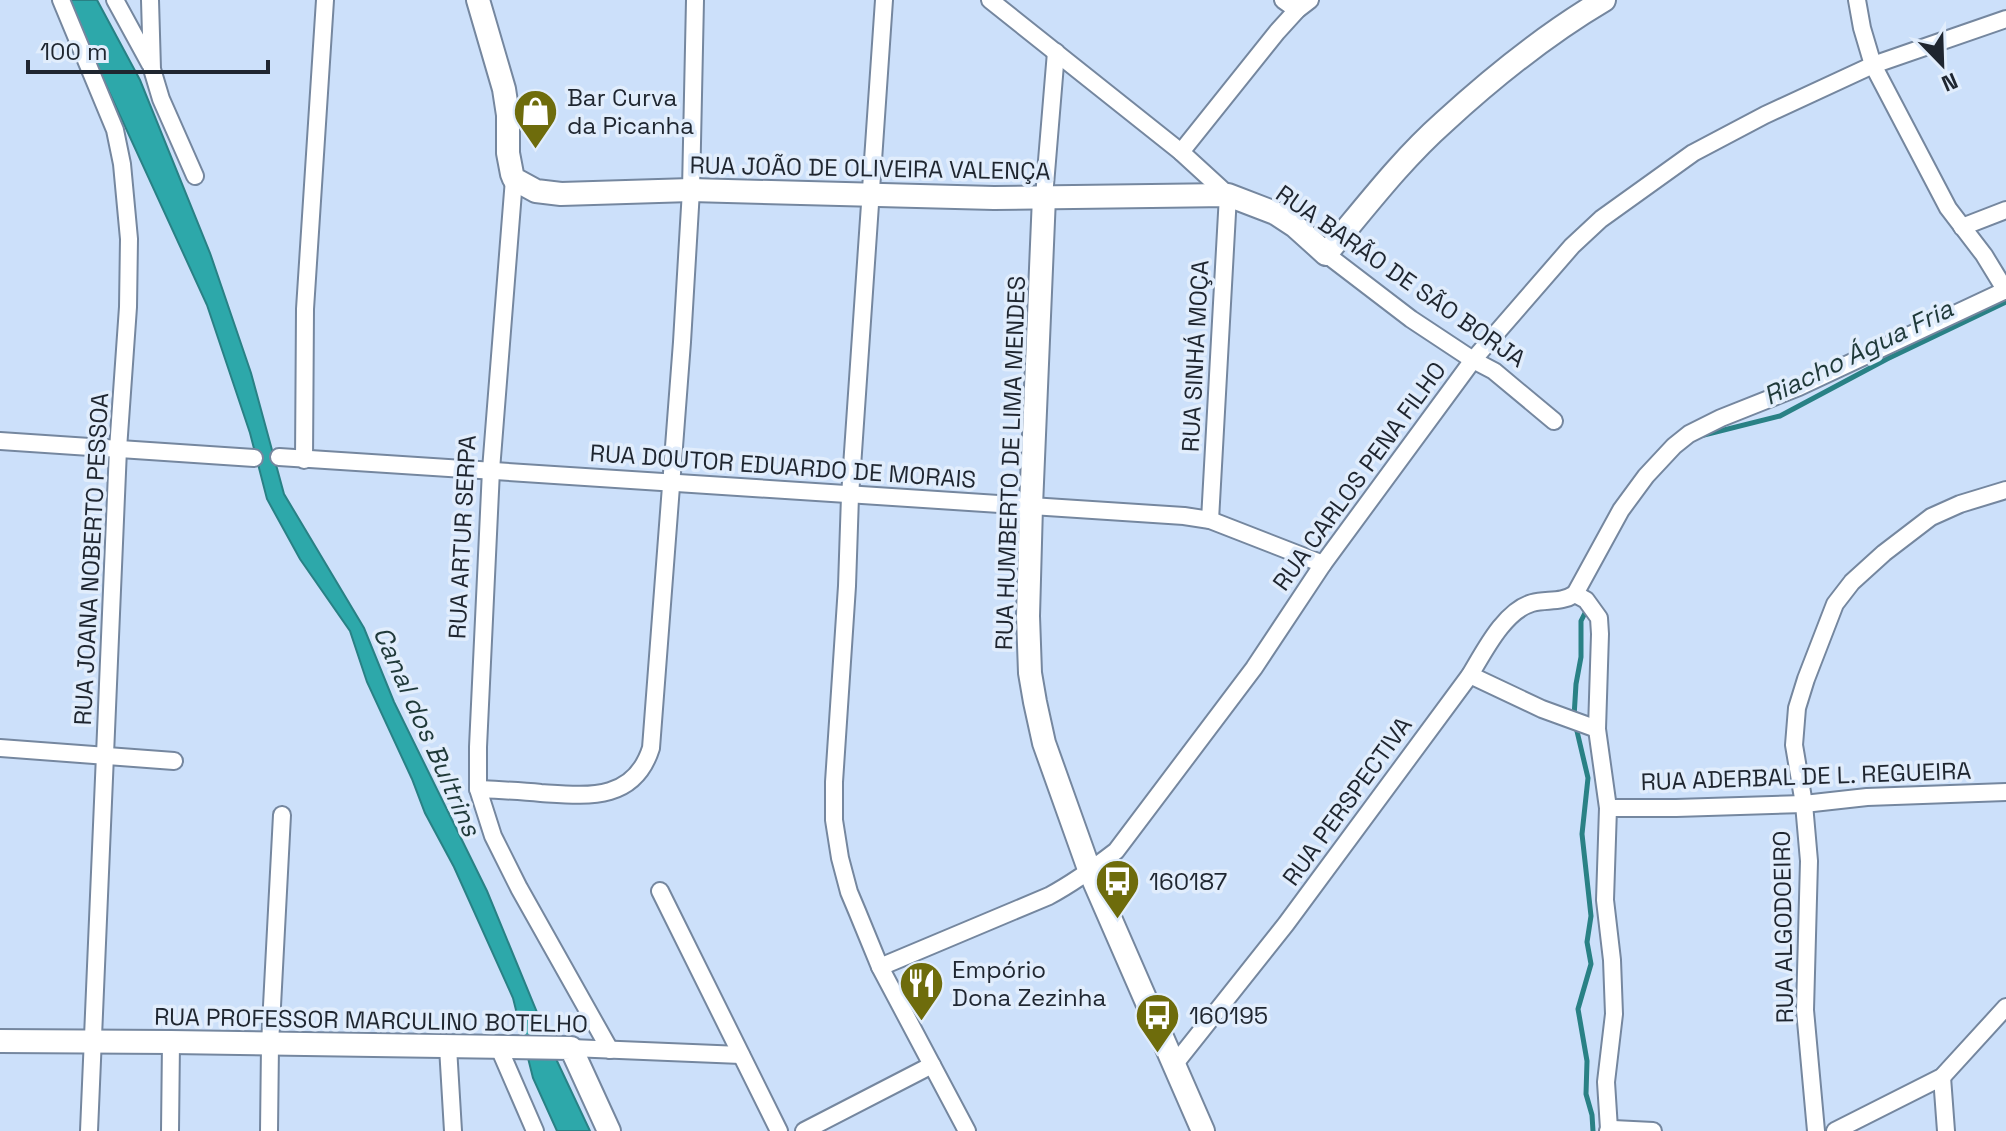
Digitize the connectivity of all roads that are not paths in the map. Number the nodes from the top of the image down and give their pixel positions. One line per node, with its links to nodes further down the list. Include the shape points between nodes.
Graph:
1 (61, 0): 30 (street, RUA JOANA NOBERTO PESSOA, via 111,119 122,164 129,268)
2 (115, 0): 15 (street)
3 (150, 0): 15 (street)
4 (325, 0): 33 (street, via 305,309)
5 (478, 0): 18 (street, RUA ARTUR SERPA, via 504,89)
6 (695, 0): 19 (street)
7 (884, 0): 20 (street)
8 (990, 0): 13 (street, RUA BARÃO DE SÃO BORJA)
9 (1604, 0): 25 (street, via 1442,123)
10 (1857, 0): 14 (street)
11 (1297, 3): 16 (street)
12 (2006, 19): 14 (street, RUA CARLOS PENA FILHO)
13 (1056, 52): 16 (street, RUA BARÃO DE SÃO BORJA); 22 (street, RUA HUMBERTO DE LIMA MENDES)
14 (1873, 65): 24 (street, via 1933,183); 27 (street, RUA CARLOS PENA FILHO, via 1693,153 1601,219)
15 (152, 69): 17 (street)
16 (1181, 152): 21 (street, RUA BARÃO DE SÃO BORJA)
17 (195, 176)
18 (514, 179): 19 (street, RUA JOÃO DE OLIVEIRA VALENÇA, via 536,191 561,194); 34 (street, RUA ARTUR SERPA)
19 (691, 190): 20 (street, RUA JOÃO DE OLIVEIRA VALENÇA); 35 (street)
20 (869, 194): 22 (street, RUA JOÃO DE OLIVEIRA VALENÇA); 37 (street)
21 (1228, 195): 22 (street, RUA JOÃO DE OLIVEIRA VALENÇA); 25 (street, RUA BARÃO DE SÃO BORJA, via 1275,213); 39 (street, RUA SINHÁ MOÇA)
22 (1044, 197): 38 (street, RUA HUMBERTO DE LIMA MENDES)
23 (2006, 210): 24 (street)
24 (1962, 227): 26 (street)
25 (1326, 254): 27 (street, RUA BARÃO DE SÃO BORJA)
26 (2006, 290): 41 (street, via 1689,434 1646,476 1621,510)
27 (1473, 360): 28 (street, RUA BARÃO DE SÃO BORJA); 40 (street, RUA CARLOS PENA FILHO)
28 (1554, 421)
29 (0, 441): 30 (street)
30 (118, 449): 32 (street); 45 (street, RUA JOANA NOBERTO PESSOA)
31 (279, 457): 33 (street, RUA DOUTOR EDUARDO DE MORAIS)
32 (254, 458)
33 (304, 460): 34 (street, RUA DOUTOR EDUARDO DE MORAIS)
34 (491, 470): 35 (street, RUA DOUTOR EDUARDO DE MORAIS); 47 (street, RUA ARTUR SERPA)
35 (672, 483): 37 (street, RUA DOUTOR EDUARDO DE MORAIS); 47 (street, via 654,732 644,766 615,791 600,794)
36 (2006, 490): 49 (street, RUA ALGODOEIRO, via 1931,517 1884,553 1835,604 1797,708 1794,745)
37 (850, 496): 38 (street, RUA DOUTOR EDUARDO DE MORAIS); 54 (street, via 834,820 849,892)
38 (1031, 506): 39 (street, RUA DOUTOR EDUARDO DE MORAIS); 52 (street, RUA HUMBERTO DE LIMA MENDES, via 1032,688 1044,743)
39 (1210, 520): 40 (street, RUA DOUTOR EDUARDO DE MORAIS)
40 (1323, 564): 52 (street, RUA CARLOS PENA FILHO, via 1254,668 1128,837)
41 (1580, 597): 42 (street, RUA PERSPECTIVA, via 1522,608 1495,634); 43 (street, via 1599,618)
42 (1470, 675): 43 (street); 66 (street, RUA PERSPECTIVA)
43 (1593, 728): 50 (street)
44 (0, 748): 45 (street)
45 (106, 757): 46 (street); 58 (street, RUA JOANA NOBERTO PESSOA)
46 (174, 761)
47 (478, 789): 63 (street, RUA ARTUR SERPA, via 503,858)
48 (2006, 792): 49 (street, RUA ADERBAL DE L. REGUEIRA)
49 (1804, 804): 50 (street, RUA ADERBAL DE L. REGUEIRA); 80 (street, RUA ALGODOEIRO, via 1809,861 1805,1010)
50 (1608, 808): 68 (street, via 1605,900 1614,1014 1606,1082)
51 (282, 815): 59 (street)
52 (1090, 872): 54 (street, RUA CARLOS PENA FILHO, via 1049,896); 66 (street, RUA HUMBERTO DE LIMA MENDES)
53 (660, 891): 64 (street)
54 (880, 967): 65 (street)
55 (2006, 1007): 67 (street)
56 (0, 1041): 58 (street, RUA PROFESSOR MARCULINO BOTELHO)
57 (171, 1042): 58 (street, RUA PROFESSOR MARCULINO BOTELHO); 59 (street, RUA PROFESSOR MARCULINO BOTELHO); 70 (street)
58 (92, 1043): 69 (street, RUA JOANA NOBERTO PESSOA)
59 (270, 1044): 60 (street, RUA PROFESSOR MARCULINO BOTELHO); 71 (street)
60 (448, 1047): 61 (street, RUA PROFESSOR MARCULINO BOTELHO); 72 (street)
61 (507, 1047): 62 (street, RUA PROFESSOR MARCULINO BOTELHO); 73 (street)
62 (566, 1048): 63 (street, RUA PROFESSOR MARCULINO BOTELHO); 74 (street)
63 (610, 1050): 64 (street, RUA PROFESSOR MARCULINO BOTELHO)
64 (741, 1055): 75 (street)
65 (932, 1065): 76 (street); 77 (street)
66 (1174, 1065): 78 (street, RUA HUMBERTO DE LIMA MENDES)
67 (1942, 1077): 81 (street); 82 (street)
68 (1608, 1130): 79 (street)
69 (89, 1131)
70 (170, 1131)
71 (269, 1131)
72 (453, 1131)
73 (535, 1131)
74 (609, 1131)
75 (779, 1131)
76 (804, 1131)
77 (967, 1131)
78 (1203, 1131)
79 (1653, 1131)
80 (1816, 1131)
81 (1835, 1131)
82 (1946, 1131)

